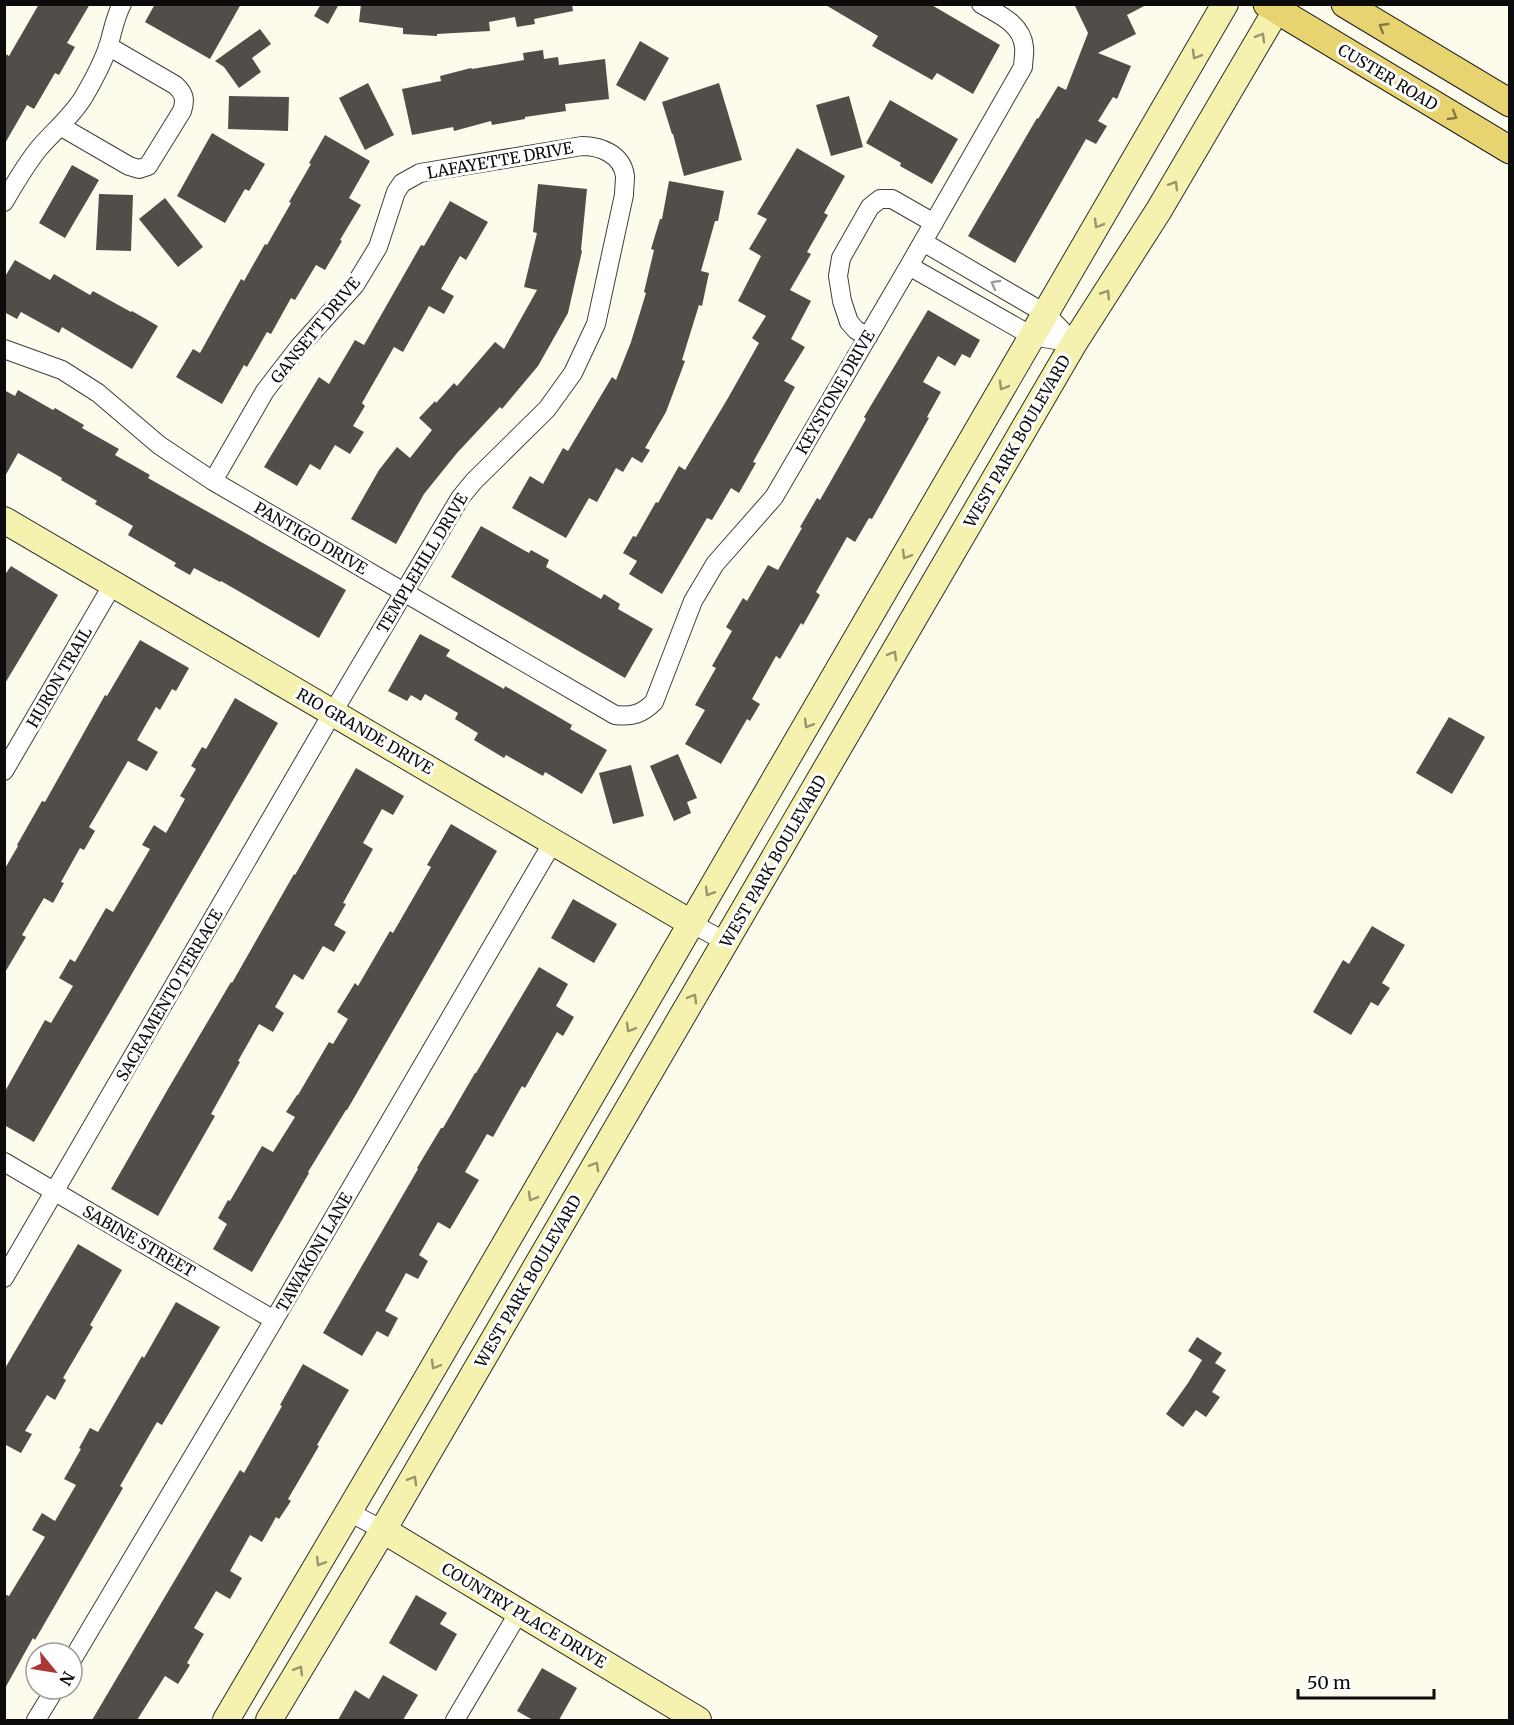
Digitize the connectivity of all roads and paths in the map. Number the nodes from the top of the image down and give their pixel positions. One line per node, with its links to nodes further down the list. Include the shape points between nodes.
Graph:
1 (122, 4): 6 (street)
2 (981, 4): 13 (street, KEYSTONE DRIVE, via 1012,22 1019,31 1024,47 1023,67)
3 (1226, 4): 16 (main road, one-way to 16)
4 (1345, 4): 7 (main road, one-way to 4)
5 (1275, 6): 9 (main road, CUSTER ROAD, one-way to 9); 19 (main road, WEST PARK BOULEVARD, one-way to 5, via 1165,200)
6 (108, 46): 8 (street, via 81,101); 8 (street, via 183,92 182,111 148,166 138,169)
7 (1509, 103)
8 (60, 126): 12 (street, via 41,146)
9 (1509, 150)
10 (620, 164): 11 (street, LAFAYETTE DRIVE, via 604,149 582,146); 24 (street, TEMPLEHILL DRIVE, via 625,174 624,195 596,324 573,373 547,410 460,498)
11 (410, 177): 21 (street, GANSETT DRIVE, via 396,192 378,247 355,285 265,391)
12 (4, 202)
13 (934, 223): 14 (street, KEYSTONE DRIVE); 18 (street, via 892,199 880,199 870,207 841,258 838,276 849,322)
14 (923, 242): 15 (street, KEYSTONE DRIVE); 16 (street, one-way to 14)
15 (909, 266): 17 (street); 18 (street, KEYSTONE DRIVE)
16 (1046, 314): 17 (main road); 19 (street)
17 (1032, 336): 19 (street); 25 (main road, one-way to 25)
18 (867, 337): 28 (street, KEYSTONE DRIVE, via 774,496 715,564 693,602 654,702 638,715)
19 (1074, 343): 26 (main road, WEST PARK BOULEVARD, one-way to 19)
20 (4, 349): 21 (street, PANTIGO DRIVE, via 62,370)
21 (213, 481): 24 (street, PANTIGO DRIVE)
22 (4, 520): 23 (main road, RIO GRANDE DRIVE)
23 (113, 584): 27 (main road, RIO GRANDE DRIVE); 29 (street, HURON TRAIL)
24 (404, 592): 27 (street, TEMPLEHILL DRIVE); 28 (street, PANTIGO DRIVE, via 615,715)
25 (840, 670): 26 (main road); 31 (main road, one-way to 31)
26 (873, 690): 32 (main road, WEST PARK BOULEVARD)
27 (333, 712): 30 (main road, RIO GRANDE DRIVE); 34 (street, SACRAMENTO TERRACE)
28 (626, 716)
29 (4, 771)
30 (553, 842): 31 (main road, RIO GRANDE DRIVE); 36 (street, TAWAKONI LANE)
31 (691, 922): 32 (street, RIO GRANDE DRIVE); 37 (main road, one-way to 37)
32 (726, 942): 38 (main road, WEST PARK BOULEVARD, one-way to 32)
33 (4, 1162): 34 (street, SABINE STREET)
34 (55, 1192): 35 (street, SACRAMENTO TERRACE); 36 (street, SABINE STREET)
35 (4, 1278)
36 (274, 1320): 40 (street, TAWAKONI LANE)
37 (350, 1512): 38 (street, COUNTRY PLACE DRIVE); 43 (main road, one-way to 43)
38 (383, 1530): 39 (main road, COUNTRY PLACE DRIVE); 44 (main road, WEST PARK BOULEVARD, one-way to 38)
39 (519, 1612): 45 (street); 46 (main road, COUNTRY PLACE DRIVE)
40 (83, 1641)
41 (48, 1701): 42 (street)
42 (36, 1720)
43 (226, 1720)
44 (269, 1720)
45 (455, 1720)
46 (698, 1720)

